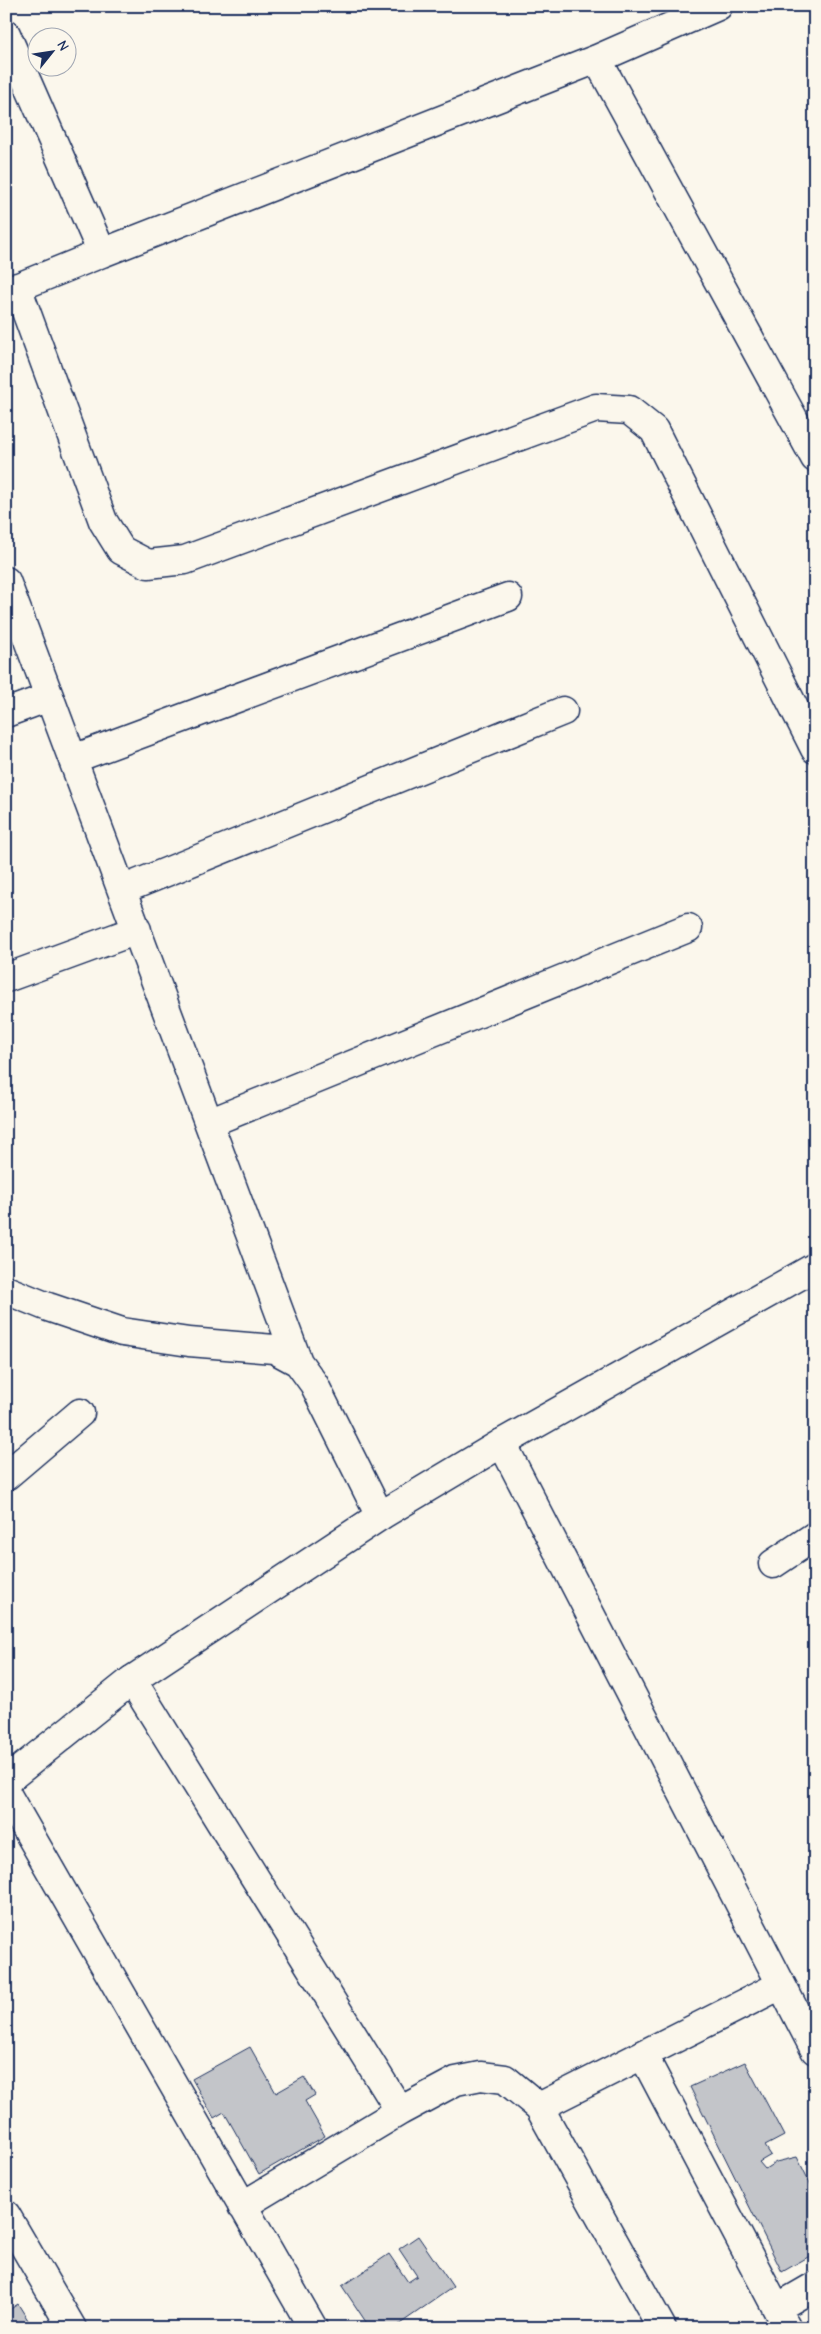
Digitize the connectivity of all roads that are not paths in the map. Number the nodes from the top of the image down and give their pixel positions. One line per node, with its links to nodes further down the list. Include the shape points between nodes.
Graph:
1 (718, 6): 3 (street)
2 (6, 34): 4 (street)
3 (597, 59): 4 (street); 6 (street)
4 (102, 253): 5 (street)
5 (12, 289): 12 (street, via 103,520 121,550 148,564 185,560 596,408 629,410 654,430)
6 (815, 458)
7 (6, 581): 9 (street)
8 (508, 597): 13 (street)
9 (49, 697): 11 (street); 13 (street)
10 (563, 711): 14 (street)
11 (6, 713)
12 (815, 749)
13 (73, 759): 14 (street)
14 (122, 890): 16 (street)
15 (688, 928): 18 (street)
16 (137, 930): 17 (street); 18 (street)
17 (6, 978)
18 (209, 1123): 21 (street)
19 (815, 1267): 23 (street)
20 (6, 1290): 21 (street, via 122,1332 188,1342 274,1349)
21 (298, 1362): 25 (street, via 314,1384)
22 (80, 1413): 24 (street)
23 (502, 1443): 25 (street); 31 (street)
24 (6, 1476)
25 (380, 1516): 28 (street)
26 (815, 1536): 27 (street)
27 (773, 1564)
28 (132, 1680): 29 (street); 35 (street)
29 (6, 1781)
30 (6, 1793): 36 (street)
31 (782, 1985): 32 (street); 33 (street)
32 (815, 2050)
33 (643, 2055): 34 (street); 39 (street)
34 (539, 2107): 35 (street, via 505,2079 481,2076 456,2081); 42 (street)
35 (400, 2111): 36 (street)
36 (242, 2206): 41 (street)
37 (6, 2215): 40 (street)
38 (815, 2286): 39 (street)
39 (782, 2318)
40 (72, 2328)
41 (313, 2328)
42 (662, 2328)

